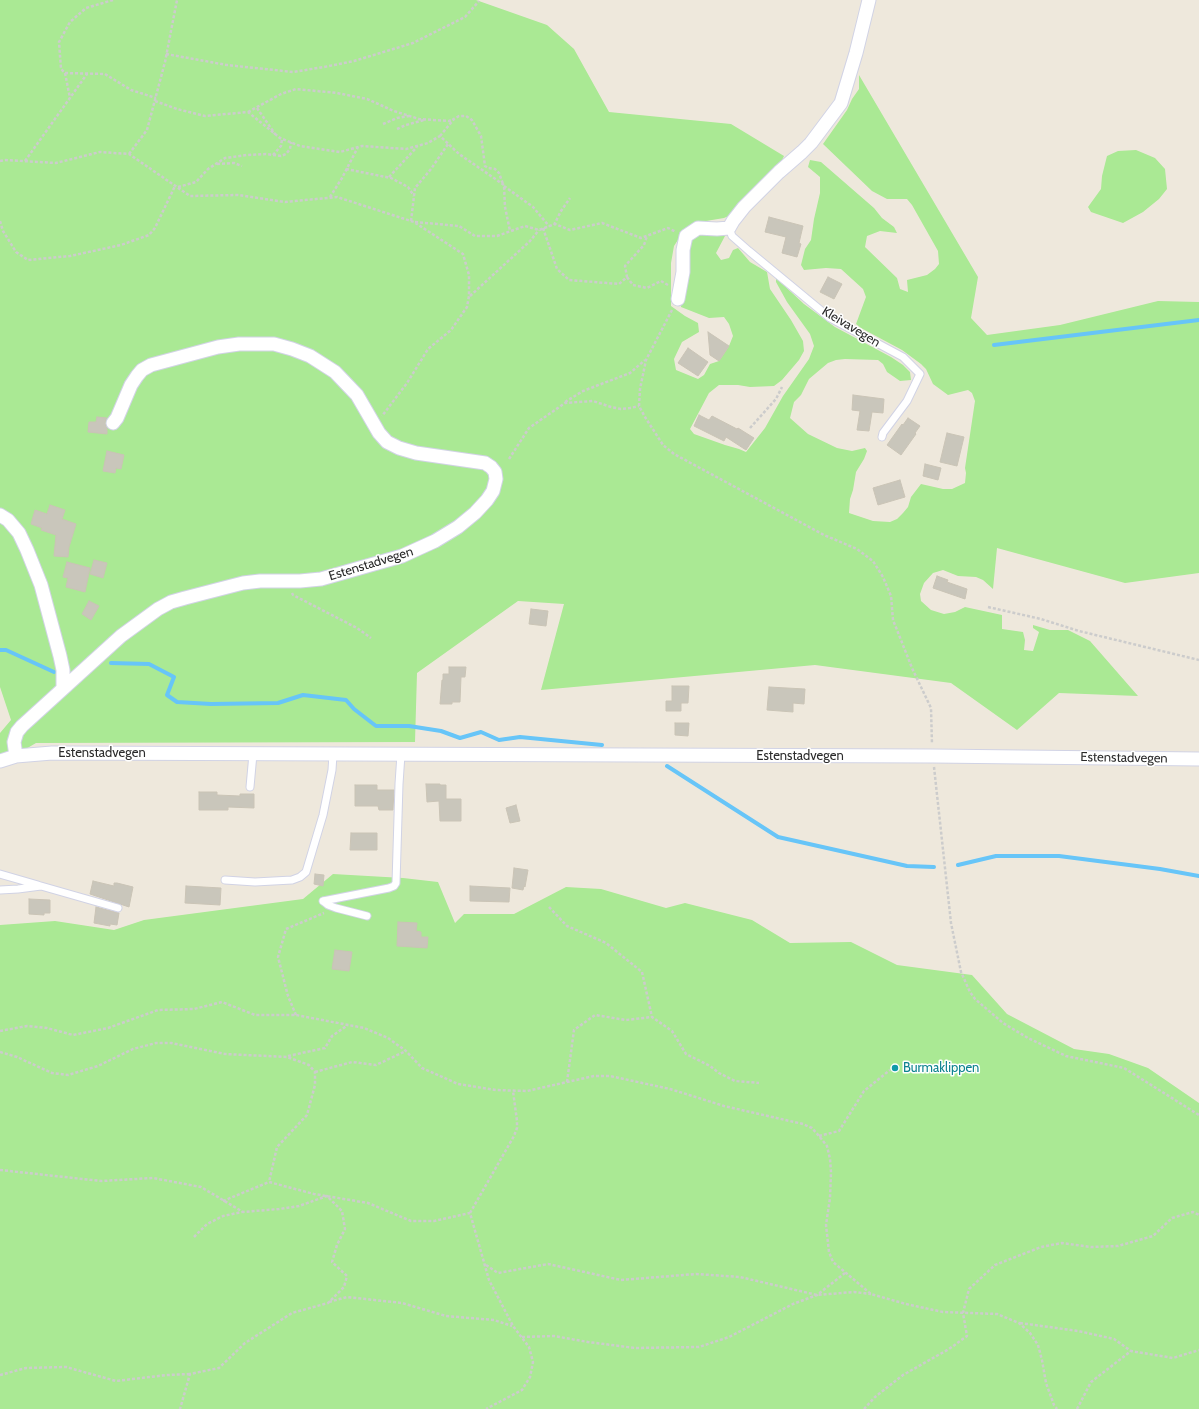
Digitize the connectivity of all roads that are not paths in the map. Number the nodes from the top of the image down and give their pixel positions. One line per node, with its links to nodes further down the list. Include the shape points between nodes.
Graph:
1 (869, 0): 2 (street, via 841,103 811,143 744,207)
2 (729, 228): 3 (street, via 698,228 686,236); 5 (lane, Kleivavegen, via 732,236 830,318 902,357 920,374 907,401)
3 (678, 296)
4 (113, 423): 7 (street, Estenstadvegen, via 131,385 142,370 151,365 218,347 274,344 310,356 345,381 387,442 416,453 485,463 492,467 496,479 487,500 458,527 402,556 321,579 243,583 171,602 140,621)
5 (882, 437)
6 (0, 515): 7 (street, via 19,533 41,585 56,636)
7 (64, 688): 11 (street, Estenstadvegen, via 17,732 14,742)
8 (253, 754): 9 (street, Estenstadvegen); 11 (street, Estenstadvegen, via 52,753); 14 (lane)
9 (333, 754): 10 (street, Estenstadvegen); 16 (lane, via 323,815 306,872 292,880)
10 (401, 754): 12 (street, Estenstadvegen); 20 (lane, via 396,883 389,888 323,901 336,908)
11 (16, 756): 13 (street, Estenstadvegen)
12 (1199, 759)
13 (0, 761)
14 (250, 787)
15 (0, 874): 17 (lane)
16 (225, 880)
17 (41, 886): 18 (lane); 19 (lane)
18 (0, 890)
19 (118, 908)
20 (368, 916)

